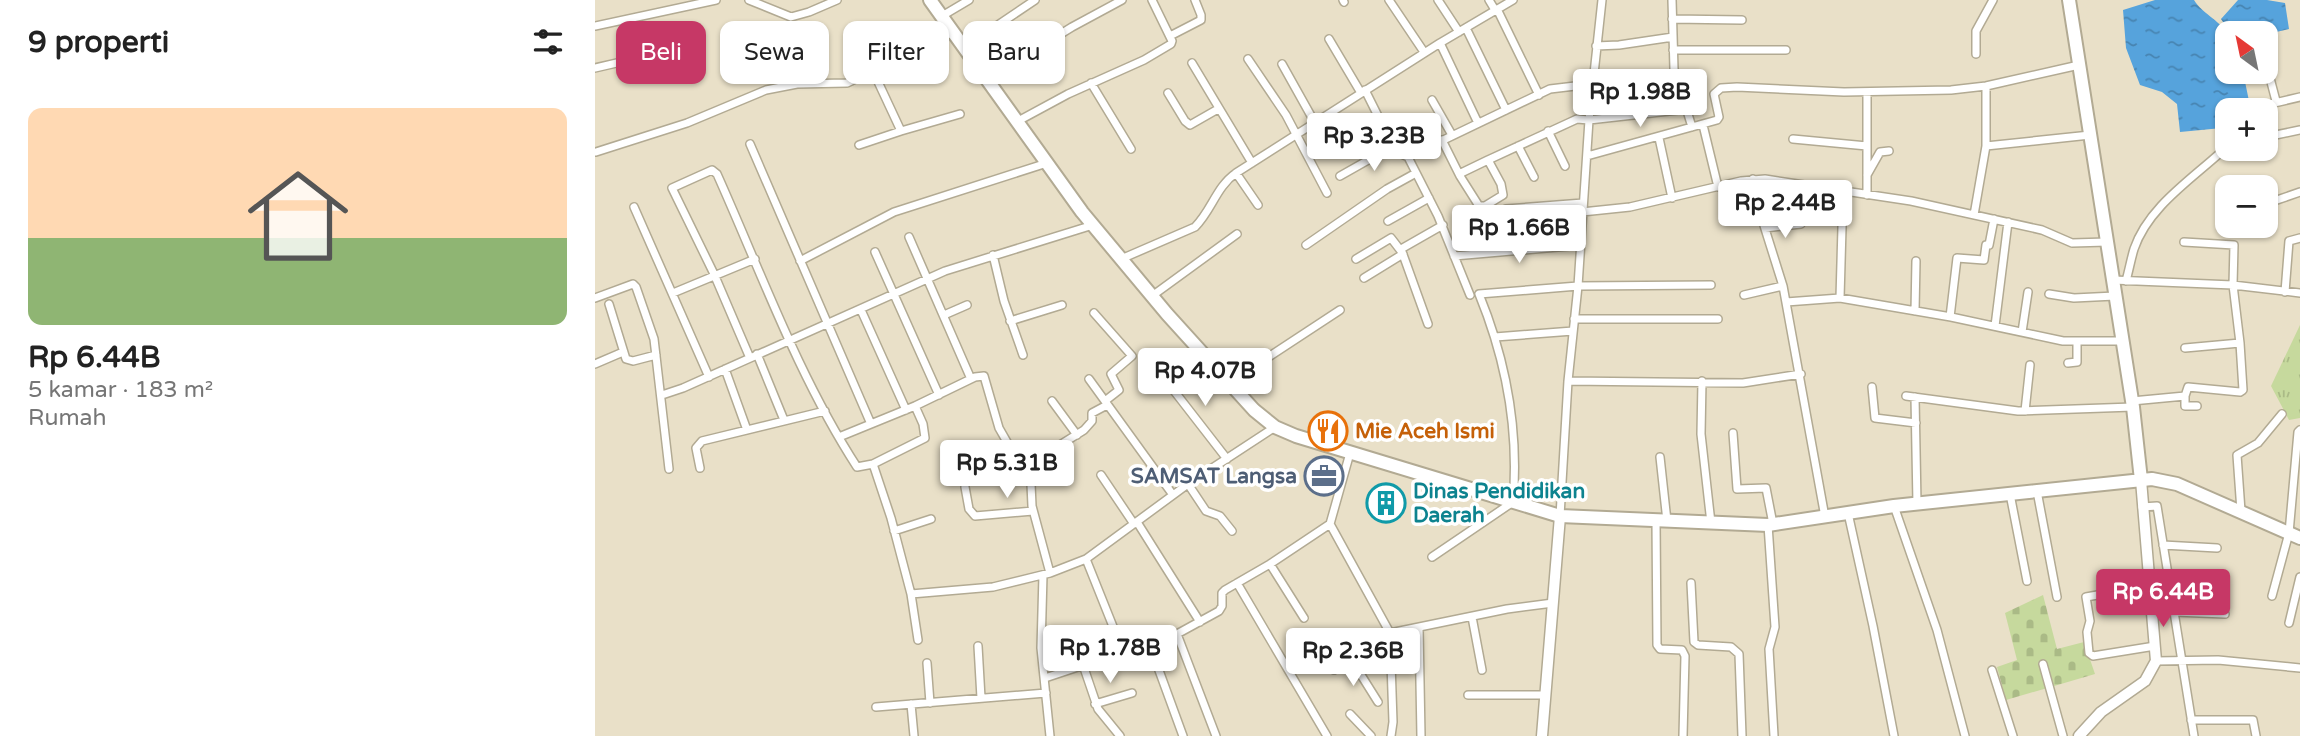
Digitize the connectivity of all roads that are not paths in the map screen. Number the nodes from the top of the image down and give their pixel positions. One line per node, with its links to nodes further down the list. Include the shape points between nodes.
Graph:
1 (716, 0): 18 (street)
2 (749, 0): 3 (street, via 791,17)
3 (837, 0)
4 (930, 0): 20 (highway)
5 (969, 0): 20 (street)
6 (1035, 0): 23 (street)
7 (1122, 0): 26 (street)
8 (1152, 0): 29 (street)
9 (1195, 0): 29 (street, via 1200,21)
10 (1389, 0): 37 (street)
11 (1438, 0): 25 (street)
12 (1489, 0): 19 (street)
13 (1513, 0): 19 (street)
14 (1602, 0): 33 (street)
15 (1672, 0): 21 (street)
16 (1993, 0): 38 (street, via 1976,30)
17 (2069, 0): 43 (highway)
18 (700, 2): 24 (street)
19 (1496, 10): 25 (street); 54 (street)
20 (942, 16): 27 (highway)
21 (1672, 19): 22 (street); 30 (street)
22 (1742, 20)
23 (1004, 21)
24 (595, 26)
25 (1462, 30): 32 (street); 60 (street)
26 (1065, 31)
27 (953, 32): 28 (street); 34 (highway)
28 (949, 34)
29 (1170, 36): 46 (street, via 1170,45)
30 (1673, 37): 33 (street); 35 (street)
31 (1329, 39): 51 (street)
32 (1440, 43): 37 (street); 65 (street)
33 (1595, 46): 49 (street)
34 (963, 47)
35 (1673, 50): 36 (street); 59 (street)
36 (1786, 50)
37 (1424, 52): 51 (street)
38 (1976, 54)
39 (1248, 59): 71 (street)
40 (616, 63): 44 (street)
41 (1192, 63): 58 (street)
42 (1282, 64): 64 (street)
43 (2079, 65): 50 (street); 73 (highway)
44 (595, 68)
45 (843, 83): 86 (street, via 797,84 754,94 687,123)
46 (1091, 83): 63 (street); 84 (street)
47 (879, 84): 69 (street)
48 (992, 84): 63 (highway)
49 (1592, 84): 54 (street, via 1555,88); 62 (street)
50 (1986, 86): 52 (street); 83 (street)
51 (1363, 92): 64 (street); 80 (street)
52 (1867, 92): 66 (street, via 1721,88 1714,93 1719,119); 82 (street)
53 (1168, 93): 58 (street, via 1190,125)
54 (1539, 95): 60 (street)
55 (2300, 97): 57 (street)
56 (1432, 100): 72 (street)
57 (2278, 101)
58 (1218, 109): 92 (street)
59 (1687, 109): 62 (street); 67 (street)
60 (1506, 110): 65 (street)
61 (960, 114): 69 (street)
62 (1589, 120): 70 (street, via 1577,119); 87 (street)
63 (1018, 121): 91 (highway)
64 (1315, 123): 71 (street)
65 (1478, 123): 72 (street)
66 (1703, 125): 67 (street); 101 (street)
67 (1692, 127): 75 (street)
68 (2300, 130): 74 (street)
69 (901, 131): 79 (street)
70 (1548, 131): 81 (street); 93 (street)
71 (1295, 134): 92 (street); 104 (street)
72 (1452, 135): 77 (street)
73 (2090, 135): 83 (street); 123 (highway)
74 (2278, 135)
75 (1659, 138): 87 (street); 107 (street)
76 (1793, 139): 82 (street)
77 (1442, 140): 89 (street); 96 (street)
78 (750, 144): 135 (street)
79 (859, 145)
80 (1393, 146): 89 (street); 97 (street)
81 (1518, 146): 90 (street); 99 (street)
82 (1867, 146): 98 (street)
83 (1986, 146): 112 (street)
84 (1131, 149)
85 (1889, 151): 98 (street, via 1879,153)
86 (596, 152)
87 (1587, 156): 111 (street)
88 (2215, 157): 140 (street, via 2144,227)
89 (1408, 158): 95 (street)
90 (1488, 160): 96 (street); 96 (street, via 1504,193 1485,206 1478,206)
91 (1048, 163): 117 (highway); 135 (street, via 894,212)
92 (1252, 163): 94 (street)
93 (1565, 166)
94 (1236, 173): 109 (street); 133 (street, via 1223,184 1195,226)
95 (1416, 173): 106 (street); 125 (street)
96 (1459, 174)
97 (1341, 176)
98 (1867, 176): 105 (street)
99 (1534, 177)
100 (1753, 179): 101 (street); 102 (street); 119 (street)
101 (1718, 187): 107 (street)
102 (1843, 192): 105 (street); 156 (street)
103 (2300, 192): 108 (street)
104 (1327, 193)
105 (1867, 195): 112 (street)
106 (1429, 198): 114 (street); 118 (street)
107 (1672, 198): 111 (street)
108 (2278, 200)
109 (1258, 205)
110 (635, 207): 147 (street)
111 (1587, 209): 126 (street); 127 (street, via 1507,209)
112 (1974, 215): 113 (street)
113 (1994, 219): 115 (street); 166 (street, via 1984,260 1957,259)
114 (1388, 221)
115 (2008, 222): 123 (street, via 2067,242); 172 (street)
116 (1801, 224): 119 (street)
117 (1093, 225): 130 (street); 133 (highway)
118 (1443, 225): 129 (street, via 1405,245); 131 (street)
119 (1765, 228): 144 (street)
120 (1237, 234): 153 (street)
121 (909, 237): 139 (street)
122 (2300, 237): 146 (street, via 2289,241)
123 (2107, 242): 140 (highway)
124 (2185, 242): 142 (street, via 2233,244)
125 (1306, 245)
126 (1581, 245): 127 (street); 143 (street)
127 (1510, 251): 131 (street)
128 (875, 252): 149 (street)
129 (1402, 253): 134 (street, via 1390,238); 138 (street); 171 (street)
130 (993, 255): 139 (street); 169 (street)
131 (1454, 256): 150 (street)
132 (755, 259): 137 (street); 137 (street, via 717,174 714,169 708,171 672,188); 176 (street)
133 (1120, 259): 153 (highway)
134 (1356, 259)
135 (800, 261): 170 (street)
136 (1916, 261): 163 (street)
137 (715, 276): 147 (street); 184 (street)
138 (1364, 278)
139 (926, 279): 149 (street); 165 (street)
140 (2120, 281): 142 (street); 154 (highway)
141 (1711, 285): 143 (street)
142 (2233, 285): 146 (street); 179 (street)
143 (1582, 286): 167 (street); 175 (street, via 1479,294)
144 (1783, 286): 151 (street); 157 (street)
145 (2028, 292): 174 (street)
146 (2285, 292): 148 (street)
147 (673, 293): 191 (street)
148 (2300, 293)
149 (894, 294): 161 (street); 199 (street)
150 (1470, 295)
151 (1744, 295)
152 (2049, 295): 154 (street)
153 (1152, 296): 196 (highway)
154 (2115, 296): 178 (highway)
155 (595, 298): 182 (street, via 634,285)
156 (1840, 298): 157 (street); 163 (street)
157 (1786, 302): 190 (street)
158 (610, 304): 181 (street)
159 (967, 305): 165 (street)
160 (1062, 305): 169 (street)
161 (861, 310): 170 (street); 206 (street)
162 (1340, 310): 196 (street)
163 (1915, 311): 166 (street)
164 (1094, 313): 202 (street, via 1132,356 1111,373 1119,390)
165 (944, 315): 192 (street)
166 (1950, 317): 172 (street)
167 (1579, 319): 168 (street); 173 (street)
168 (1718, 319)
169 (1010, 321): 183 (street)
170 (828, 323): 176 (street); 212 (street)
171 (1428, 324)
172 (1995, 326): 174 (street)
173 (1573, 331): 175 (street); 194 (street)
174 (2022, 332): 177 (street)
175 (1495, 337): 234 (street, via 1513,423)
176 (790, 340): 184 (street); 207 (street)
177 (2077, 341): 178 (street); 186 (street, via 2077,362)
178 (2122, 341): 203 (highway)
179 (2240, 343): 180 (street); 200 (street, via 2241,391 2188,387)
180 (2185, 348)
181 (623, 352): 182 (street, via 631,361); 185 (street)
182 (656, 355): 198 (street)
183 (1023, 355)
184 (754, 356): 188 (street); 210 (street)
185 (595, 363)
186 (2068, 363)
187 (2030, 365): 208 (street)
188 (725, 369): 191 (street); 214 (street)
189 (1161, 374): 221 (street)
190 (1801, 374): 195 (street, via 1743,383); 241 (street)
191 (709, 377): 198 (street)
192 (971, 379): 199 (street); 225 (street, via 985,377 999,428)
193 (1089, 379): 202 (street)
194 (1570, 381): 195 (street); 240 (street)
195 (1702, 381): 246 (street, via 1701,434)
196 (1229, 383): 213 (highway)
197 (1872, 387): 211 (street, via 1875,418)
198 (662, 395): 223 (street)
199 (939, 395): 204 (street)
200 (2185, 396): 203 (street); 205 (street, via 2185,406)
201 (1052, 401): 217 (street)
202 (1106, 403): 217 (street, via 1092,413 1092,422); 232 (street)
203 (2132, 404): 208 (street); 233 (highway)
204 (915, 406): 206 (street); 222 (street, via 925,439)
205 (2197, 406)
206 (906, 410): 212 (street)
207 (825, 411): 210 (street); 218 (street)
208 (2025, 411): 211 (street, via 1911,397)
209 (2282, 414): 238 (street, via 2258,443 2237,455)
210 (784, 420): 214 (street)
211 (1916, 423): 235 (street)
212 (871, 424): 218 (street)
213 (1275, 426): 219 (highway); 221 (street)
214 (747, 430): 224 (street, via 698,443)
215 (2300, 430): 229 (street)
216 (1733, 433): 247 (street, via 1737,488 1766,488)
217 (1077, 435): 225 (street)
218 (839, 437): 222 (street, via 857,467)
219 (1349, 453): 234 (highway); 245 (street)
220 (1660, 457): 243 (street)
221 (1227, 459): 227 (street)
222 (873, 464): 248 (street)
223 (669, 468)
224 (700, 468)
225 (1023, 468): 237 (street, via 1033,488)
226 (1101, 475): 244 (street)
227 (1188, 484): 232 (street); 249 (street, via 1206,511 1220,516)
228 (965, 487): 237 (street, via 975,516)
229 (2297, 490): 250 (street)
230 (2037, 491): 231 (highway); 233 (highway); 266 (street)
231 (2010, 494): 235 (highway); 260 (street)
232 (1173, 495): 244 (street)
233 (2142, 495): 238 (highway, via 2163,480); 251 (street, via 2157,506); 263 (main road)
234 (1513, 502): 240 (highway); 253 (street)
235 (1917, 504): 236 (highway)
236 (1894, 506): 239 (highway); 319 (street, via 1937,631)
237 (1033, 511): 256 (street)
238 (2241, 511): 250 (highway)
239 (1848, 513): 241 (highway); 318 (street)
240 (1560, 516): 243 (highway); 267 (main road)
241 (1825, 517): 247 (highway)
242 (931, 519): 248 (street)
243 (1662, 521): 246 (highway); 315 (street, via 1657,645 1682,650 1685,656)
244 (1135, 523): 254 (street); 272 (street)
245 (1330, 524): 255 (street); 276 (street)
246 (1711, 524): 247 (highway)
247 (1770, 524): 317 (street)
248 (894, 531): 264 (street)
249 (1232, 531)
250 (2294, 535): 265 (street)
251 (2163, 545): 252 (street); 257 (street)
252 (2217, 548)
253 (1432, 557)
254 (1086, 559): 256 (street); 275 (street)
255 (1271, 564): 261 (street); 271 (street)
256 (1046, 574): 264 (street, via 993,587); 292 (street, via 1041,640)
257 (2168, 574): 259 (street); 268 (street)
258 (2300, 577): 273 (street)
259 (2221, 580)
260 (2027, 581)
261 (1237, 583): 272 (street, via 1222,593 1219,611); 310 (street)
262 (1691, 583): 316 (street, via 1695,644 1731,648 1739,654)
263 (2149, 586): 281 (main road); 281 (street, via 2085,597 2090,621 2087,641 2093,656)
264 (911, 594): 278 (street)
265 (2272, 596)
266 (2057, 597)
267 (1553, 603): 270 (street); 296 (main road)
268 (2174, 612): 269 (street); 283 (street)
269 (2225, 614)
270 (1472, 617): 274 (street); 290 (street)
271 (1304, 618)
272 (1200, 622): 277 (street)
273 (2288, 623)
274 (1419, 628): 276 (street); 313 (street)
275 (1114, 629)
276 (1390, 633): 282 (street); 312 (street)
277 (1177, 634): 279 (street); 309 (street)
278 (918, 640)
279 (1149, 643): 287 (street); 308 (street)
280 (978, 646): 297 (street)
281 (2155, 646): 284 (main road)
282 (1351, 659): 289 (street); 298 (street)
283 (2182, 659): 284 (street); 288 (street); 304 (street)
284 (2156, 661): 322 (main road, via 2145,681 2101,712)
285 (927, 663): 299 (street)
286 (2043, 664): 321 (street)
287 (1083, 665): 292 (street); 301 (street)
288 (2300, 668)
289 (1334, 670)
290 (1482, 670)
291 (1992, 670): 320 (street)
292 (1045, 678): 293 (street)
293 (1046, 693): 297 (street); 306 (street)
294 (1132, 693): 301 (street)
295 (1468, 695): 296 (street)
296 (1546, 695): 314 (main road)
297 (981, 698): 299 (street)
298 (1378, 702)
299 (930, 703): 300 (street)
300 (911, 704): 302 (street); 305 (street)
301 (1095, 704): 307 (street)
302 (876, 707)
303 (1350, 714): 311 (street)
304 (2191, 720): 323 (street); 324 (street, via 2253,720)
305 (914, 736)
306 (1050, 736)
307 (1119, 736)
308 (1183, 736)
309 (1216, 736)
310 (1327, 736)
311 (1371, 736)
312 (1391, 736)
313 (1421, 736)
314 (1542, 736)
315 (1683, 736)
316 (1742, 736)
317 (1774, 736)
318 (1894, 736)
319 (1965, 736)
320 (2013, 736)
321 (2063, 736)
322 (2079, 736)
323 (2194, 736)
324 (2256, 736)

